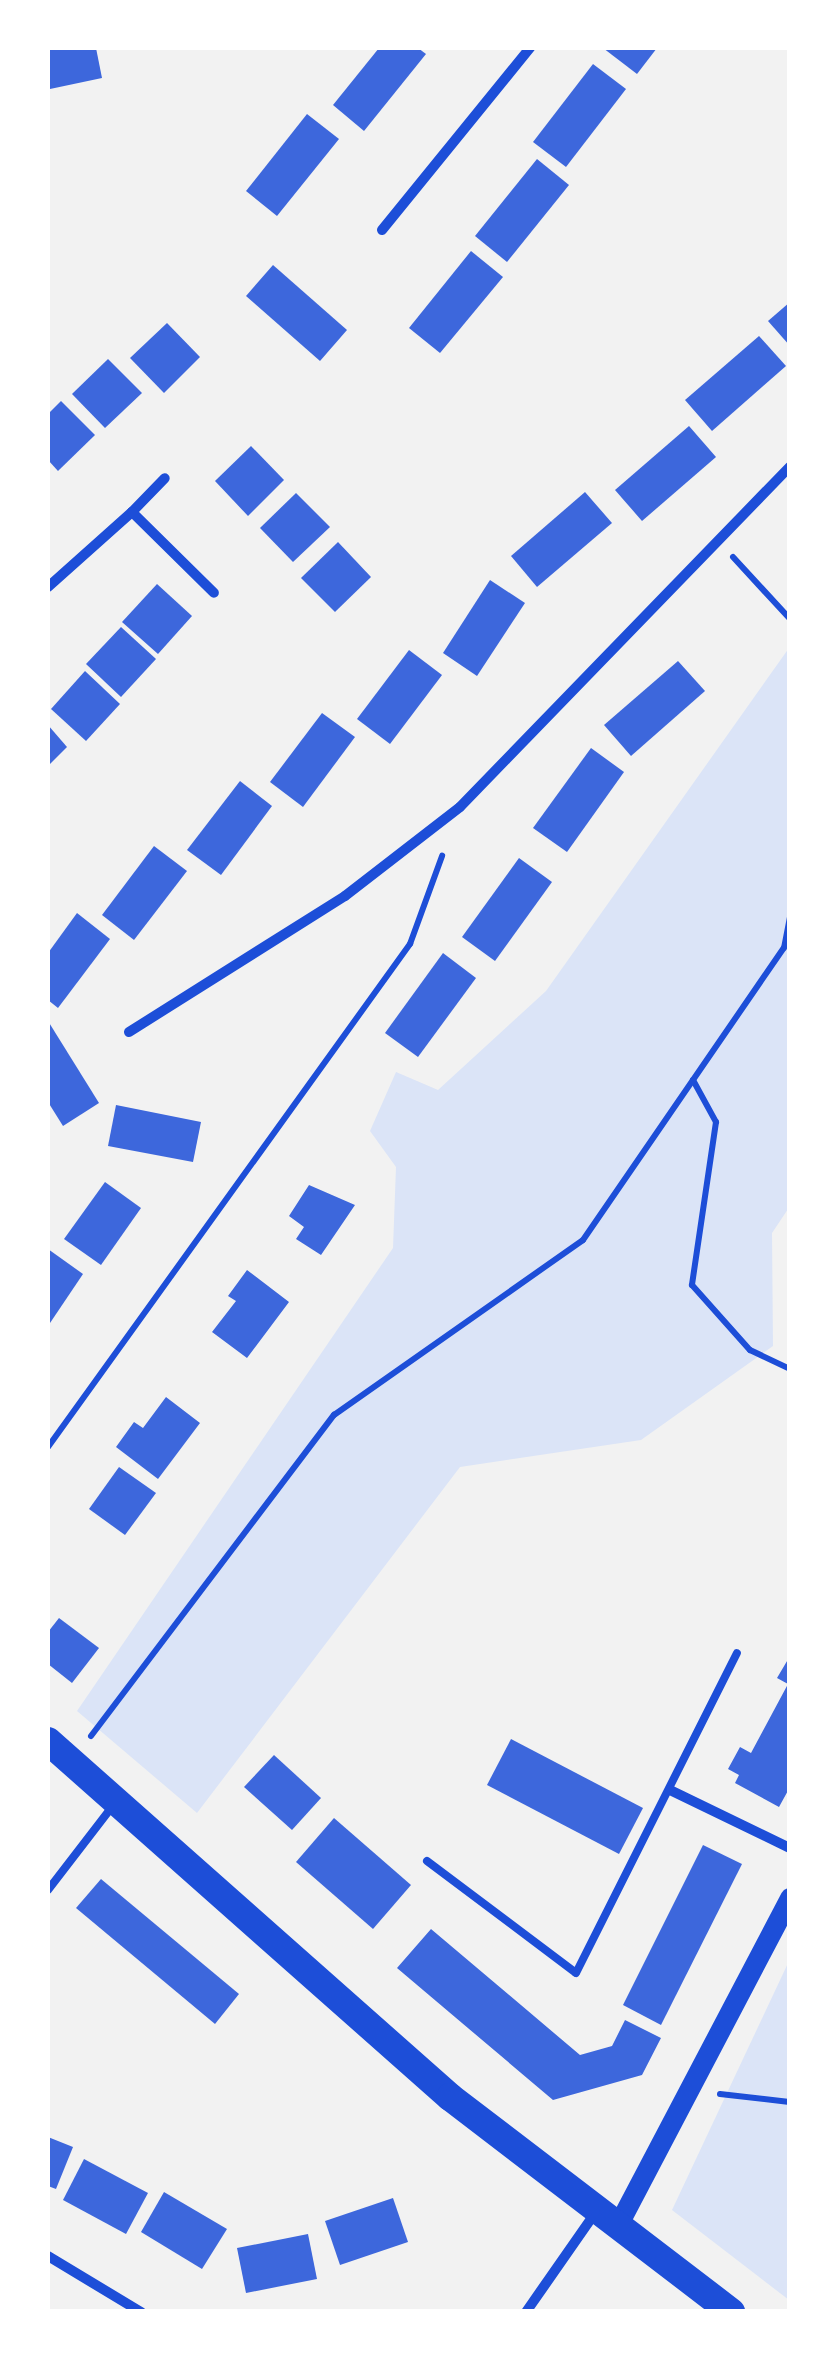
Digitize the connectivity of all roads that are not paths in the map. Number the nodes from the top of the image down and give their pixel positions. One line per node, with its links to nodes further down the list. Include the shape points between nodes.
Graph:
1 (530, 48): 2 (street)
2 (382, 230)
3 (790, 466): 8 (street, via 460,807 345,896)
4 (166, 478): 5 (street)
5 (132, 512): 6 (street); 7 (street)
6 (48, 587)
7 (214, 594)
8 (130, 1032)
9 (737, 1653): 11 (lane)
10 (48, 1741): 12 (highway)
11 (670, 1790): 13 (street); 14 (lane, via 576,1973)
12 (116, 1803): 15 (lane); 17 (highway, via 450,2097)
13 (790, 1848)
14 (428, 1861)
15 (48, 1890)
16 (790, 1898): 17 (main road, via 689,2090)
17 (606, 2220): 20 (street); 21 (highway)
18 (48, 2256): 19 (street)
19 (141, 2312)
20 (526, 2312)
21 (731, 2312)

